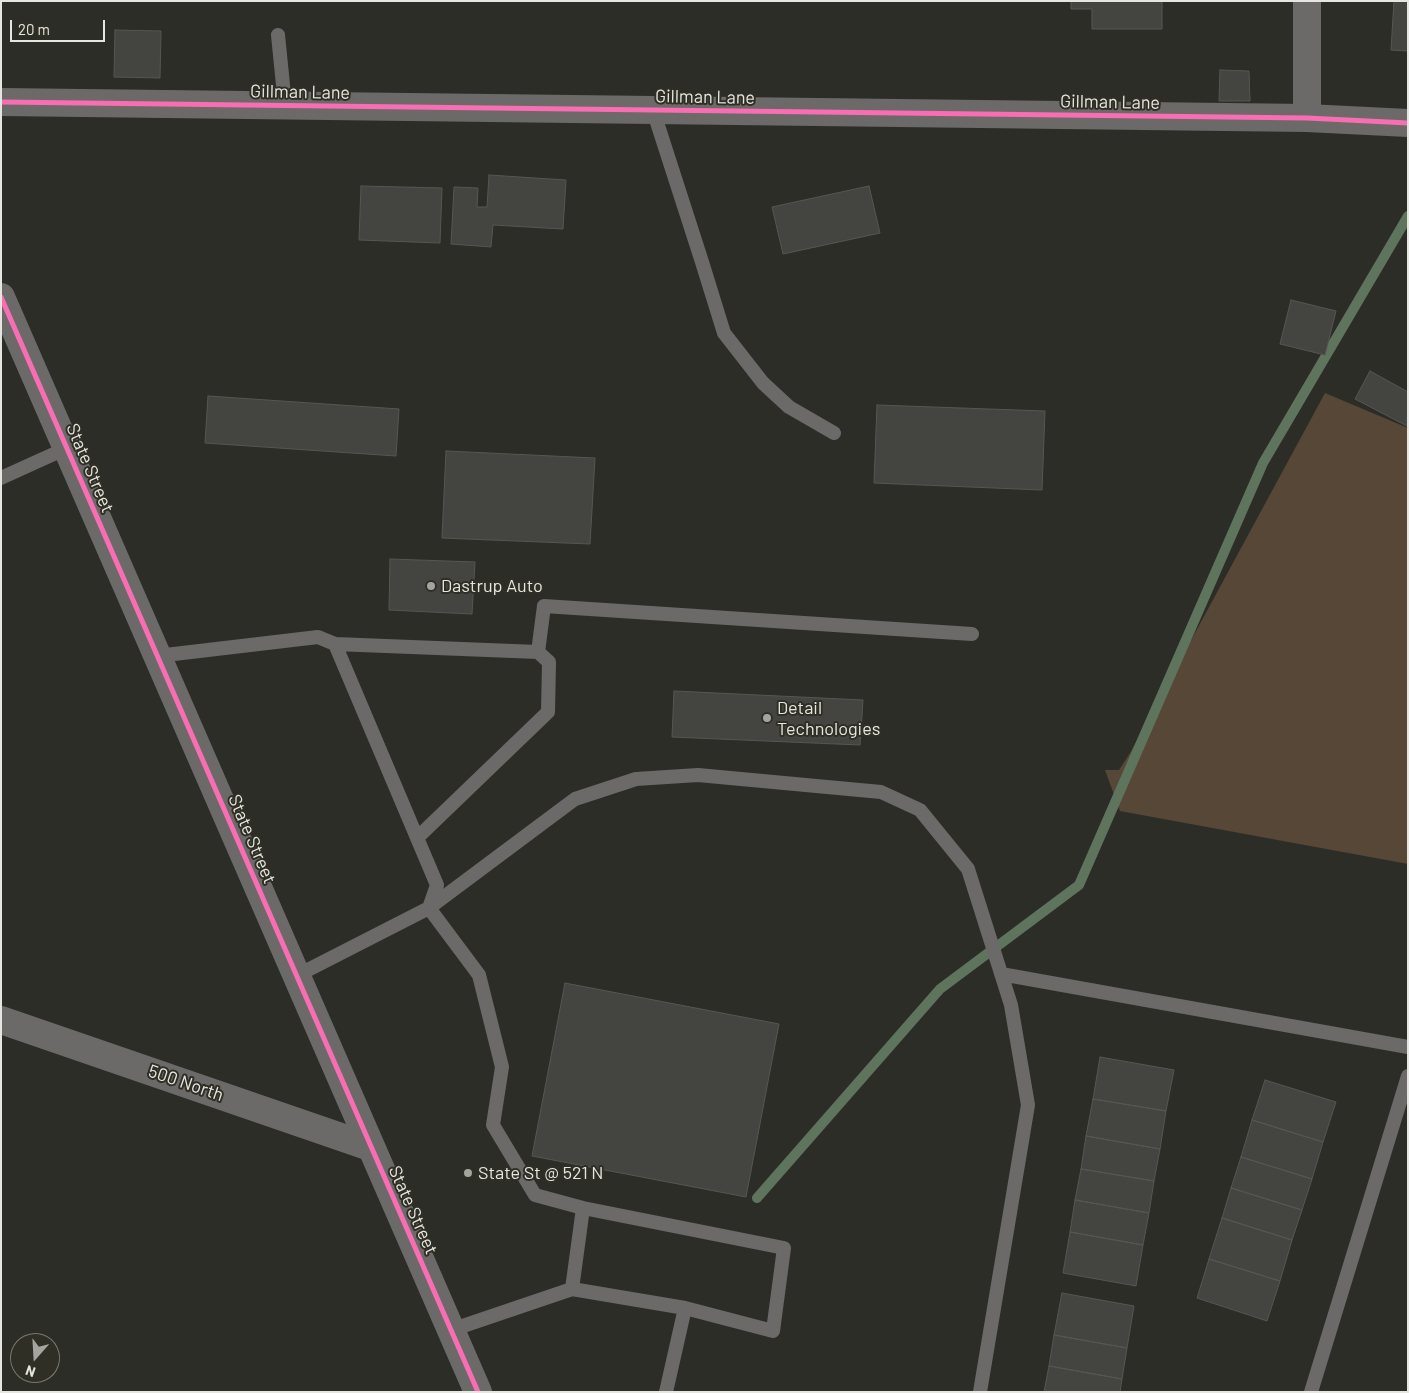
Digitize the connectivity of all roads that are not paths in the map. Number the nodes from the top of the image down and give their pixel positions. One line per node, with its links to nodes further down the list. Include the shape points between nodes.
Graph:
1 (1307, 1): 6 (street)
2 (278, 35): 4 (lane)
3 (1, 102): 4 (street, Gillman Lane)
4 (285, 105): 5 (street, Gillman Lane)
5 (653, 110): 6 (street, Gillman Lane); 9 (lane, via 724,333 763,383 789,408)
6 (1308, 118): 7 (street, Gillman Lane)
7 (1408, 123)
8 (1, 297): 10 (main road, State Street)
9 (834, 433)
10 (67, 448): 11 (lane); 15 (main road, State Street)
11 (1, 478)
12 (972, 634): 14 (lane, via 544,606)
13 (334, 644): 14 (lane); 15 (lane, via 318,637); 16 (lane)
14 (538, 652): 16 (lane, via 549,662 548,712)
15 (157, 656): 19 (main road, State Street)
16 (417, 838): 17 (lane, via 437,885)
17 (429, 908): 18 (lane, via 576,799 636,779 698,775 881,792 920,810 968,869); 19 (lane); 24 (lane, via 479,975 502,1067 492,1125 535,1195)
18 (1001, 974): 21 (lane); 30 (lane, via 1012,1005 1028,1106)
19 (296, 976): 23 (main road, State Street)
20 (1, 1020): 23 (street, 500 North)
21 (1408, 1047)
22 (1408, 1076): 31 (lane)
23 (370, 1147): 27 (main road, State Street)
24 (582, 1208): 25 (lane); 26 (lane, via 784,1248 774,1331)
25 (572, 1289): 26 (lane); 27 (lane)
26 (685, 1308): 29 (lane)
27 (450, 1330): 28 (main road, State Street)
28 (478, 1392)
29 (666, 1392)
30 (980, 1392)
31 (1311, 1392)

